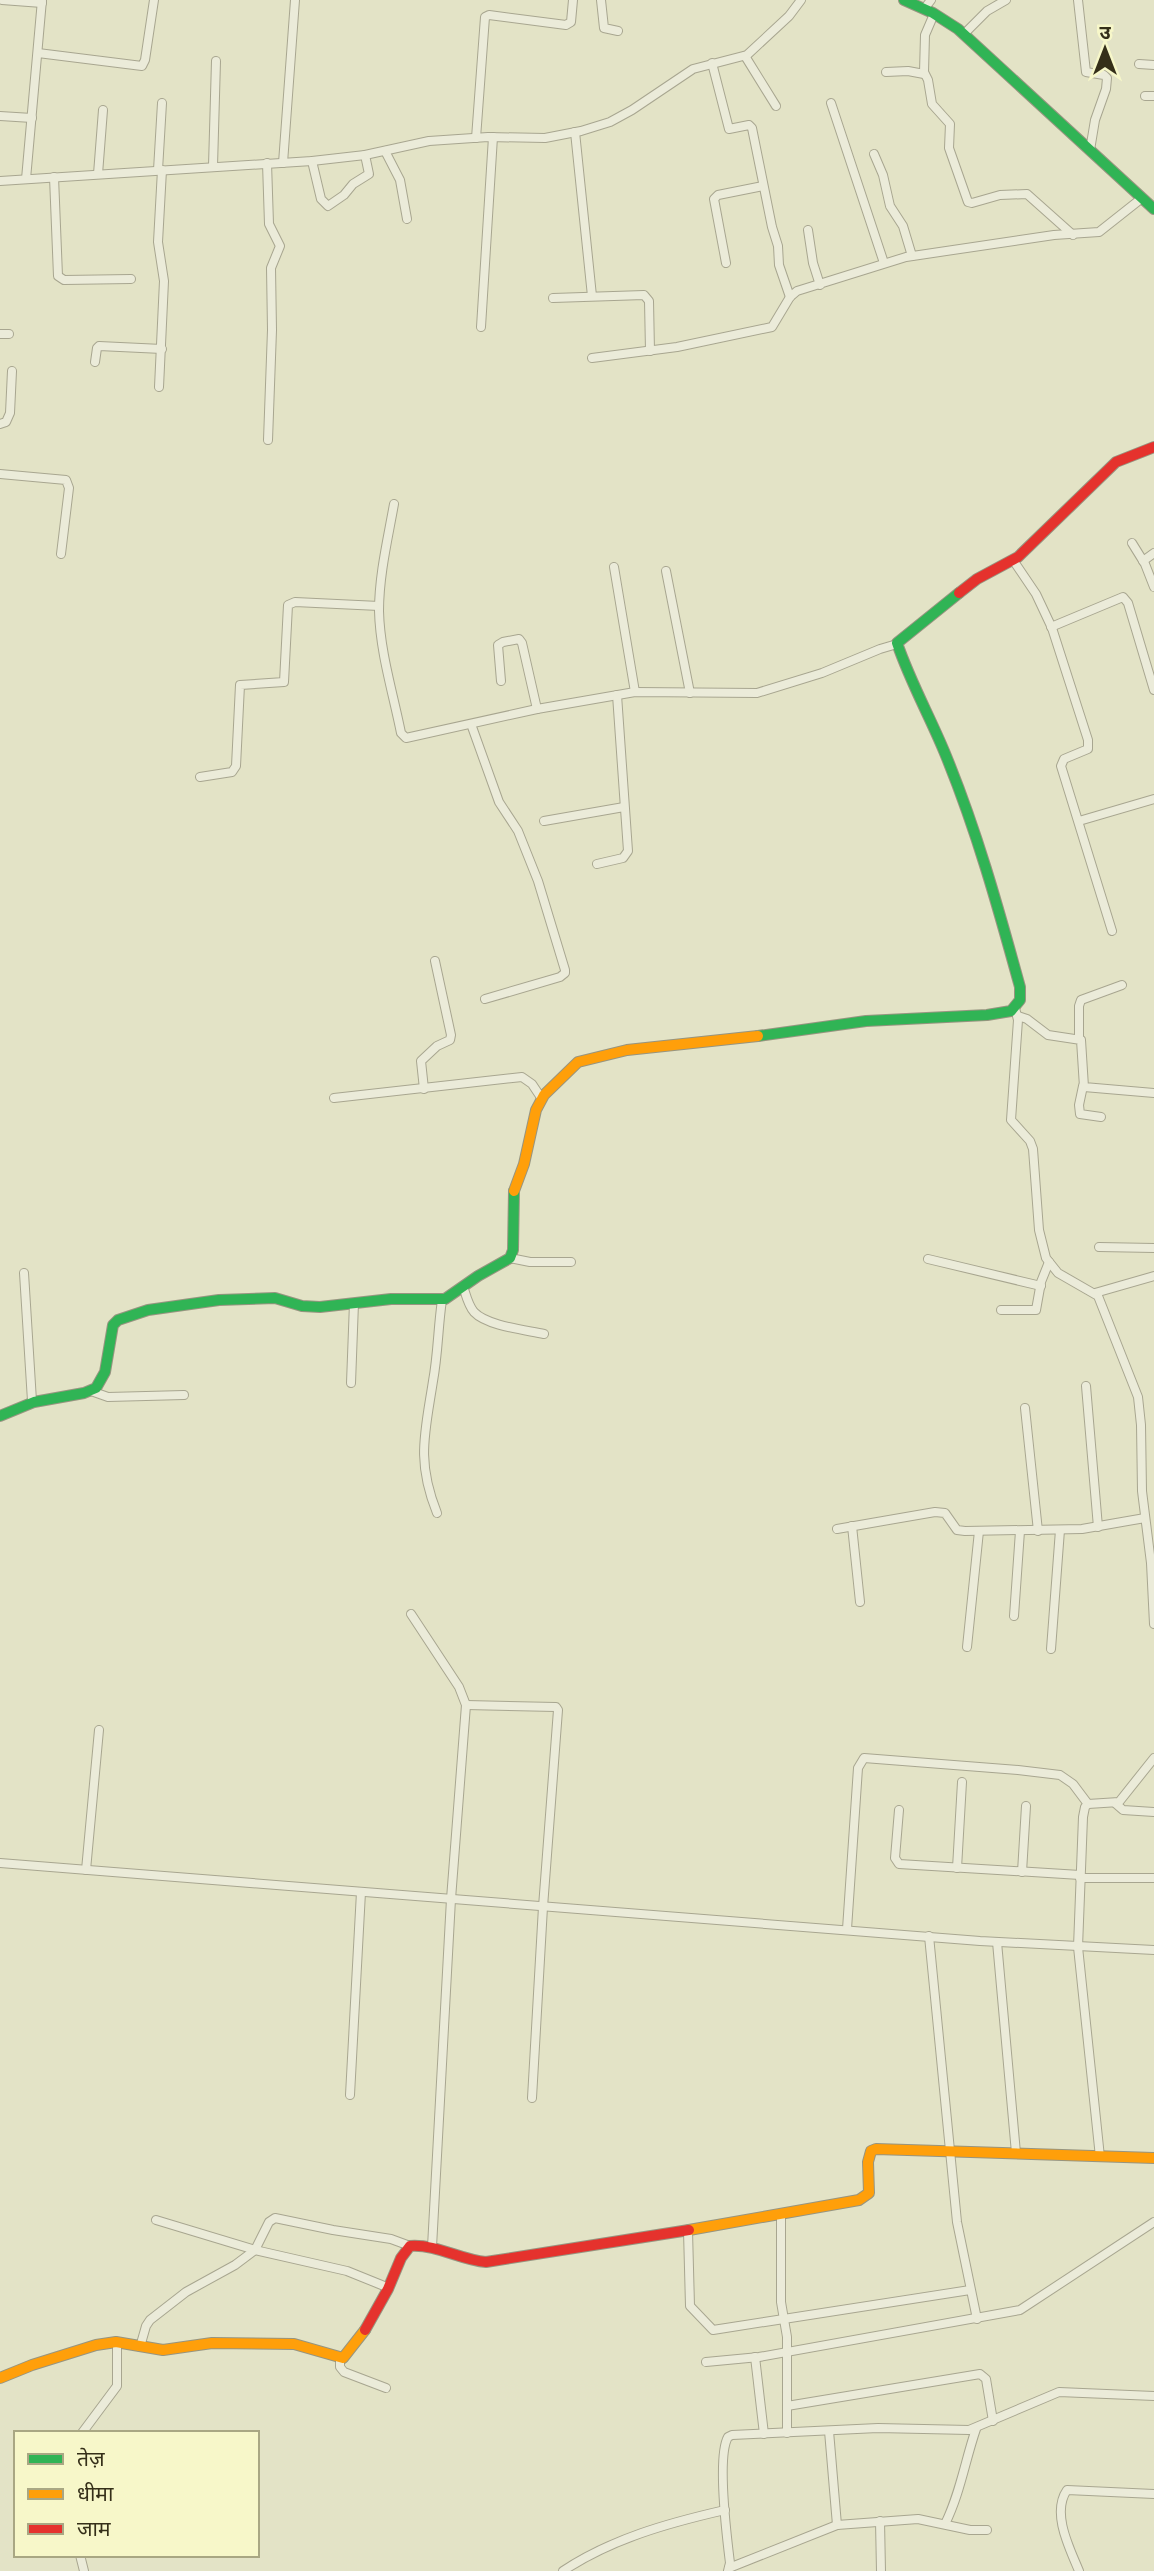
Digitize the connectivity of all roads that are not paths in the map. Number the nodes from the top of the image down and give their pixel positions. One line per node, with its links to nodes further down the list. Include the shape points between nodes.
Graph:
1 (2, 0): 10 (street)
2 (154, 0): 14 (street, via 142,66)
3 (295, 0): 37 (street)
4 (573, 0): 30 (street, via 571,22 566,24 485,17)
5 (601, 0): 12 (street, via 604,28)
6 (801, 0): 15 (street)
7 (904, 0): 11 (street)
8 (1006, 0): 13 (street)
9 (1078, 0): 31 (street, via 1086,71 1107,78)
10 (42, 2): 14 (street)
11 (929, 14): 13 (street); 21 (street)
12 (618, 31)
13 (964, 34): 31 (street)
14 (38, 53): 27 (street)
15 (747, 59): 19 (street); 24 (street)
16 (216, 61): 38 (street)
17 (1139, 64): 18 (street)
18 (1154, 65)
19 (713, 67): 29 (street, via 693,69 610,122); 44 (street, via 729,129 752,128)
20 (886, 72): 21 (street)
21 (924, 74): 49 (street, via 932,104 950,124 949,148 968,202 1000,194 1027,194)
22 (162, 103): 39 (street)
23 (831, 103): 52 (street)
24 (776, 106)
25 (103, 110): 40 (street)
26 (0, 116): 27 (street)
27 (32, 118): 42 (street)
28 (493, 137): 29 (street); 30 (street); 58 (street)
29 (576, 137): 55 (street)
30 (476, 138): 32 (street)
31 (1090, 149): 45 (street)
32 (385, 150): 34 (street); 47 (street, via 400,180)
33 (874, 154): 50 (street)
34 (365, 155): 35 (street); 35 (street, via 369,174 328,206 321,200)
35 (312, 161): 37 (street)
36 (267, 163): 37 (street); 38 (street); 66 (street, via 269,224 280,246 271,268)
37 (283, 163)
38 (213, 166): 39 (street)
39 (160, 170): 40 (street); 59 (street)
40 (98, 174): 41 (street)
41 (54, 177): 42 (street); 53 (street, via 58,276 64,280)
42 (26, 179): 43 (street)
43 (0, 181)
44 (763, 186): 51 (street, via 714,199); 56 (street)
45 (1136, 203): 46 (street); 49 (street, via 1099,232)
46 (1154, 209)
47 (407, 219)
48 (808, 230): 54 (street)
49 (1073, 235): 50 (street)
50 (912, 256): 52 (street)
51 (726, 263)
52 (884, 263): 54 (street)
53 (131, 279)
54 (820, 285): 56 (street)
55 (592, 296): 57 (street); 60 (street, via 647,298)
56 (790, 297): 60 (street, via 772,327)
57 (552, 298)
58 (481, 327)
59 (162, 349): 62 (street, via 99,346); 64 (street)
60 (650, 351): 61 (street)
61 (592, 358)
62 (95, 362)
63 (12, 372): 65 (street, via 10,413)
64 (159, 387)
65 (0, 424)
66 (268, 440)
67 (1154, 447): 73 (street, via 1116,462)
68 (0, 474): 72 (street, via 66,480 69,488)
69 (394, 504): 78 (street)
70 (1132, 542): 74 (street)
71 (1154, 553): 74 (street)
72 (61, 554)
73 (1013, 560): 79 (street); 80 (street, via 977,579)
74 (1143, 561): 77 (street)
75 (614, 567): 83 (street)
76 (667, 571): 84 (street)
77 (1154, 587)
78 (379, 607): 87 (street, via 402,736); 88 (street, via 288,605 284,682 240,685 236,766 232,772)
79 (1051, 627): 82 (street, via 1123,597); 92 (street, via 1090,744 1064,759 1061,766)
80 (897, 644): 84 (street, via 757,693); 98 (street, via 987,866 1019,982)
81 (501, 681): 86 (street, via 498,646 519,639)
82 (1154, 690)
83 (635, 692): 84 (street); 85 (street)
84 (690, 693)
85 (617, 695): 86 (street); 90 (street)
86 (537, 709): 87 (street)
87 (471, 724): 97 (street, via 499,802 518,831 538,881 565,970 560,977)
88 (200, 777)
89 (1154, 799): 92 (street)
90 (624, 807): 91 (street); 93 (street, via 627,856)
91 (544, 821)
92 (1079, 821): 94 (street)
93 (597, 864)
94 (1112, 931)
95 (435, 961): 101 (street, via 451,1035 421,1061)
96 (1122, 985): 99 (street, via 1081,1000)
97 (485, 999)
98 (1017, 1012): 99 (street, via 1048,1035); 104 (street, via 866,1021 610,1053 578,1062); 111 (street, via 1012,1120 1033,1149 1039,1230)
99 (1079, 1038): 100 (street)
100 (1083, 1086): 102 (street); 105 (street, via 1080,1114)
101 (424, 1089): 103 (street); 104 (street, via 522,1077)
102 (1154, 1093)
103 (334, 1098)
104 (542, 1099): 108 (street, via 513,1193)
105 (1101, 1117)
106 (1099, 1247): 107 (street)
107 (1154, 1248)
108 (510, 1258): 110 (street); 114 (street)
109 (928, 1259): 115 (street)
110 (571, 1262)
111 (1049, 1262): 115 (street); 116 (street, via 1066,1278)
112 (24, 1273): 125 (street)
113 (1154, 1276): 116 (street)
114 (463, 1286): 117 (street); 120 (street, via 478,1315)
115 (1041, 1286): 119 (street, via 1035,1311)
116 (1095, 1293): 129 (street, via 1138,1397)
117 (442, 1300): 118 (street); 128 (street, via 423,1450 425,1479)
118 (354, 1303): 121 (street); 123 (street, via 313,1307 261,1298 130,1315 112,1325 106,1370)
119 (1001, 1310)
120 (544, 1334)
121 (351, 1384)
122 (1086, 1386): 131 (street)
123 (91, 1391): 124 (street, via 108,1397); 125 (street)
124 (184, 1395)
125 (32, 1401): 127 (street)
126 (1025, 1408): 136 (street)
127 (0, 1416)
128 (437, 1513)
129 (1145, 1518): 131 (street); 138 (street)
130 (852, 1526): 132 (street); 134 (street, via 941,1512 957,1530); 137 (street)
131 (1097, 1527): 133 (street)
132 (837, 1529)
133 (1060, 1530): 136 (street); 143 (street)
134 (979, 1531): 135 (street); 142 (street)
135 (1020, 1531): 136 (street); 140 (street)
136 (1038, 1531)
137 (860, 1602)
138 (1154, 1612): 141 (street)
139 (411, 1614): 144 (street)
140 (1014, 1616)
141 (1154, 1624)
142 (967, 1647)
143 (1051, 1649)
144 (466, 1705): 160 (street); 161 (street, via 558,1710)
145 (99, 1730): 155 (street)
146 (1154, 1758): 148 (street)
147 (962, 1782): 154 (street)
148 (1115, 1803): 149 (street); 152 (street, via 1124,1810)
149 (1088, 1804): 157 (street, via 1083,1817); 162 (street, via 1060,1775 864,1758 858,1768)
150 (1026, 1806): 156 (street)
151 (899, 1810): 154 (street, via 896,1862)
152 (1154, 1812)
153 (0, 1863): 155 (street)
154 (957, 1868): 156 (street)
155 (86, 1870): 159 (street)
156 (1022, 1872): 157 (street)
157 (1080, 1877): 158 (street); 165 (street)
158 (1154, 1878)
159 (361, 1892): 160 (street); 167 (street)
160 (451, 1899): 161 (street); 178 (street)
161 (543, 1907): 162 (street); 168 (street)
162 (847, 1929): 163 (street)
163 (929, 1936): 164 (street); 169 (street)
164 (998, 1942): 165 (street); 170 (street)
165 (1078, 1947): 166 (street); 171 (street)
166 (1154, 1950)
167 (350, 2095)
168 (532, 2098)
169 (951, 2150): 170 (street); 173 (street, via 876,2149 869,2155 869,2193 864,2199); 181 (street, via 957,2222)
170 (1016, 2153): 171 (street)
171 (1100, 2157): 172 (street)
172 (1154, 2158)
173 (781, 2215): 176 (street); 183 (street)
174 (156, 2220): 179 (street)
175 (1154, 2222): 182 (street, via 1030,2305)
176 (688, 2231): 178 (street, via 486,2262 468,2261); 183 (street, via 690,2306 710,2329)
177 (410, 2246): 178 (street); 179 (street, via 277,2217 269,2222); 180 (street)
178 (432, 2247)
179 (255, 2250): 180 (street, via 347,2271); 185 (street, via 150,2320)
180 (389, 2288): 188 (street, via 349,2352)
181 (970, 2290): 182 (street); 183 (street)
182 (977, 2319): 186 (street)
183 (784, 2320): 186 (street)
184 (117, 2342): 185 (street); 190 (street); 196 (street, via 117,2386)
185 (140, 2347): 188 (street, via 293,2344)
186 (786, 2352): 187 (street); 193 (street)
187 (755, 2357): 189 (street); 199 (street)
188 (340, 2358): 191 (street, via 344,2372)
189 (706, 2362)
190 (0, 2378)
191 (386, 2388)
192 (1154, 2396): 194 (street, via 1065,2391)
193 (787, 2406): 194 (street, via 980,2374 986,2379); 198 (street)
194 (993, 2421): 195 (street)
195 (976, 2428): 197 (street); 203 (street)
196 (83, 2431)
197 (829, 2431): 198 (street); 204 (street)
198 (787, 2433): 199 (street)
199 (764, 2434): 201 (street, via 728,2438 724,2447)
200 (1154, 2494): 209 (street, via 1067,2490 1062,2502 1063,2533)
201 (725, 2510): 206 (street); 207 (street, via 646,2531)
202 (880, 2521): 203 (street, via 918,2519); 204 (street); 208 (street)
203 (945, 2524): 205 (street)
204 (837, 2525): 206 (street)
205 (986, 2530)
206 (729, 2570)
207 (563, 2571)
208 (881, 2571)
209 (1079, 2571)

